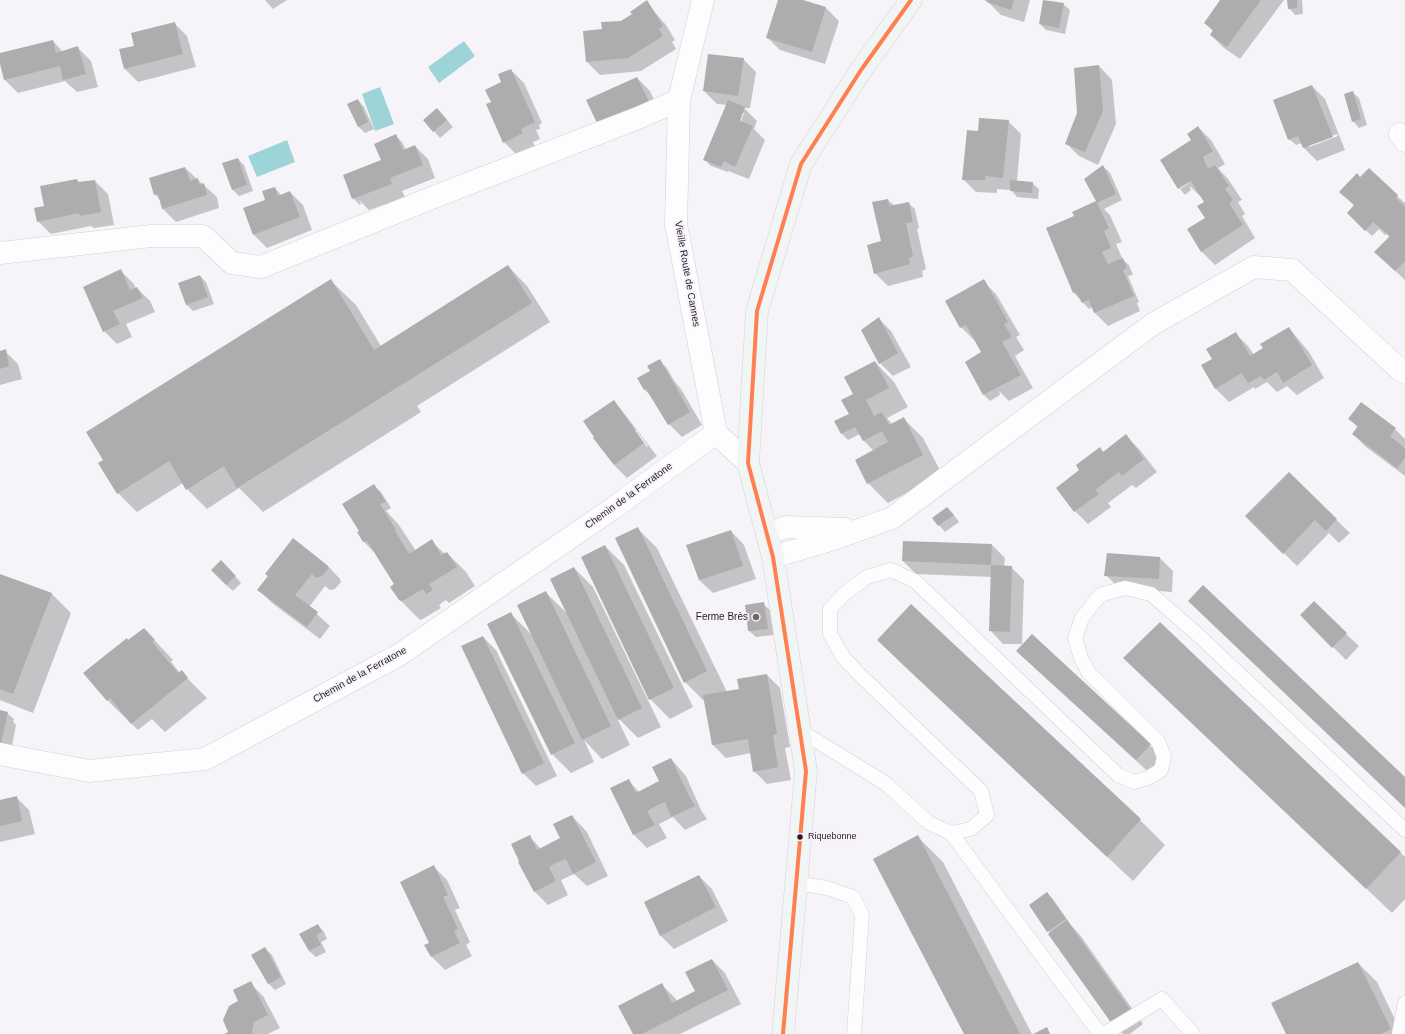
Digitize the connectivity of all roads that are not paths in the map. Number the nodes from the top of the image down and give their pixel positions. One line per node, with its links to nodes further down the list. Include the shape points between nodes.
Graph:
1 (703, 0): 3 (street, Vieille Route de Cannes)
2 (912, 0): 7 (main road, via 862,70 801,164 757,311)
3 (679, 100): 4 (street, via 261,267 232,263 203,236 151,236); 6 (street, Vieille Route de Cannes, via 676,224)
4 (0, 253)
5 (1405, 373): 8 (street, via 1292,270 1254,267 1153,324 892,518)
6 (716, 433): 7 (street); 12 (street, Chemin de la Ferratone, via 606,513 399,656 206,759 89,771)
7 (748, 463): 9 (main road)
8 (863, 529): 9 (street, via 786,527); 10 (street)
9 (767, 534): 10 (main road)
10 (773, 557): 11 (main road)
11 (799, 730): 14 (lane, via 885,783 929,823); 15 (main road, via 806,771)
12 (0, 754)
13 (1405, 830): 14 (lane, via 1197,634 1151,594 1125,588 1100,595 1082,618 1075,638 1089,673 1158,741 1164,757 1161,770 1148,778 1134,782 1118,776 1106,765 915,581 891,570 866,577 844,594 830,609 830,634 843,657 856,671 981,791 987,815 971,829)
14 (951, 833): 19 (lane)
15 (796, 883): 17 (main road); 18 (lane, via 827,888 853,896 862,915)
16 (1405, 1003): 22 (lane)
17 (783, 1034)
18 (854, 1034)
19 (1100, 1034)
20 (1104, 1034): 21 (lane, via 1162,999)
21 (1193, 1034)
22 (1399, 1034)

